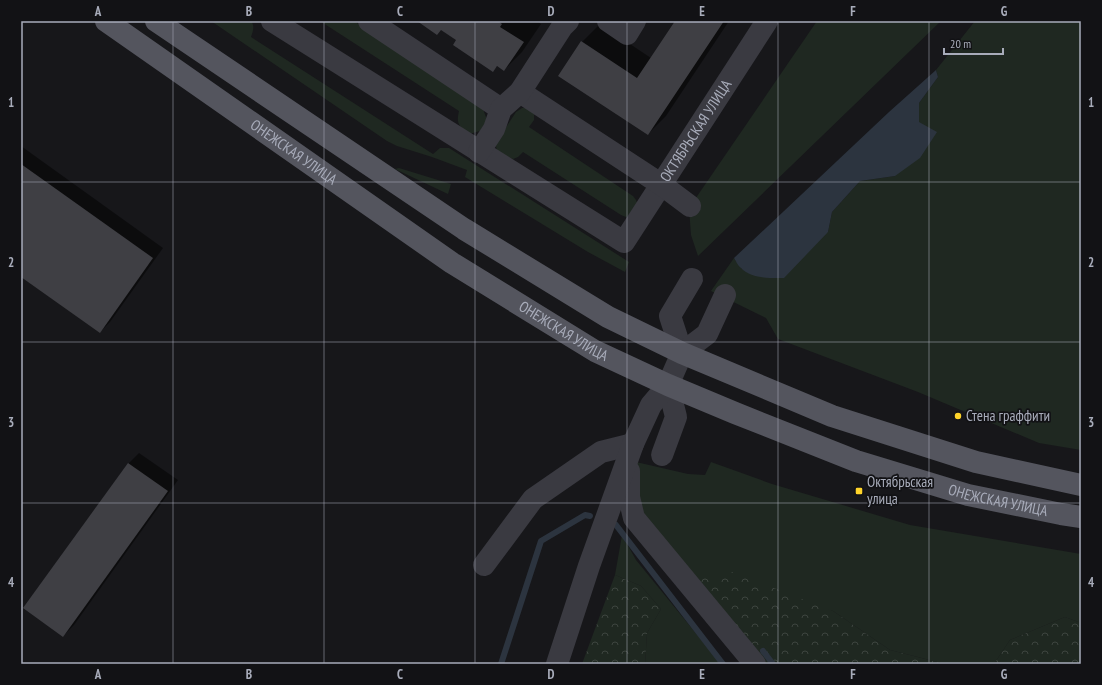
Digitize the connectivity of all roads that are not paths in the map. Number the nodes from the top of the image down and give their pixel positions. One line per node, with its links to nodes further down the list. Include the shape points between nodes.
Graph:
1 (106, 21): 17 (main road, ОНЕЖСКАЯ УЛИЦА, via 452,263 595,351)
2 (156, 21): 16 (main road, ОНЕЖСКАЯ УЛИЦА, via 464,229 608,317)
3 (272, 21): 11 (street)
4 (369, 21): 10 (street)
5 (608, 21): 6 (street, via 627,34)
6 (635, 21)
7 (767, 21): 12 (street, ОКТЯБРЬСКАЯ УЛИЦА)
8 (561, 23): 9 (street)
9 (520, 92): 10 (street); 12 (street)
10 (501, 109): 11 (street, via 494,129)
11 (479, 152): 12 (street, ОКТЯБРЬСКАЯ УЛИЦА, via 624,242)
12 (662, 185): 13 (street)
13 (690, 206)
14 (692, 279): 16 (street, via 670,316)
15 (725, 294): 16 (street, via 707,334)
16 (682, 352): 17 (street); 20 (main road, ОНЕЖСКАЯ УЛИЦА, via 832,416 976,462)
17 (668, 385): 18 (street, via 651,405); 19 (street, via 676,417); 21 (main road, ОНЕЖСКАЯ УЛИЦА, via 856,461 968,494)
18 (633, 444): 22 (street, via 601,452 533,498); 23 (street); 24 (street, via 629,470 629,497 634,518)
19 (662, 455)
20 (1081, 485)
21 (1081, 517)
22 (484, 565)
23 (557, 664)
24 (755, 664)

